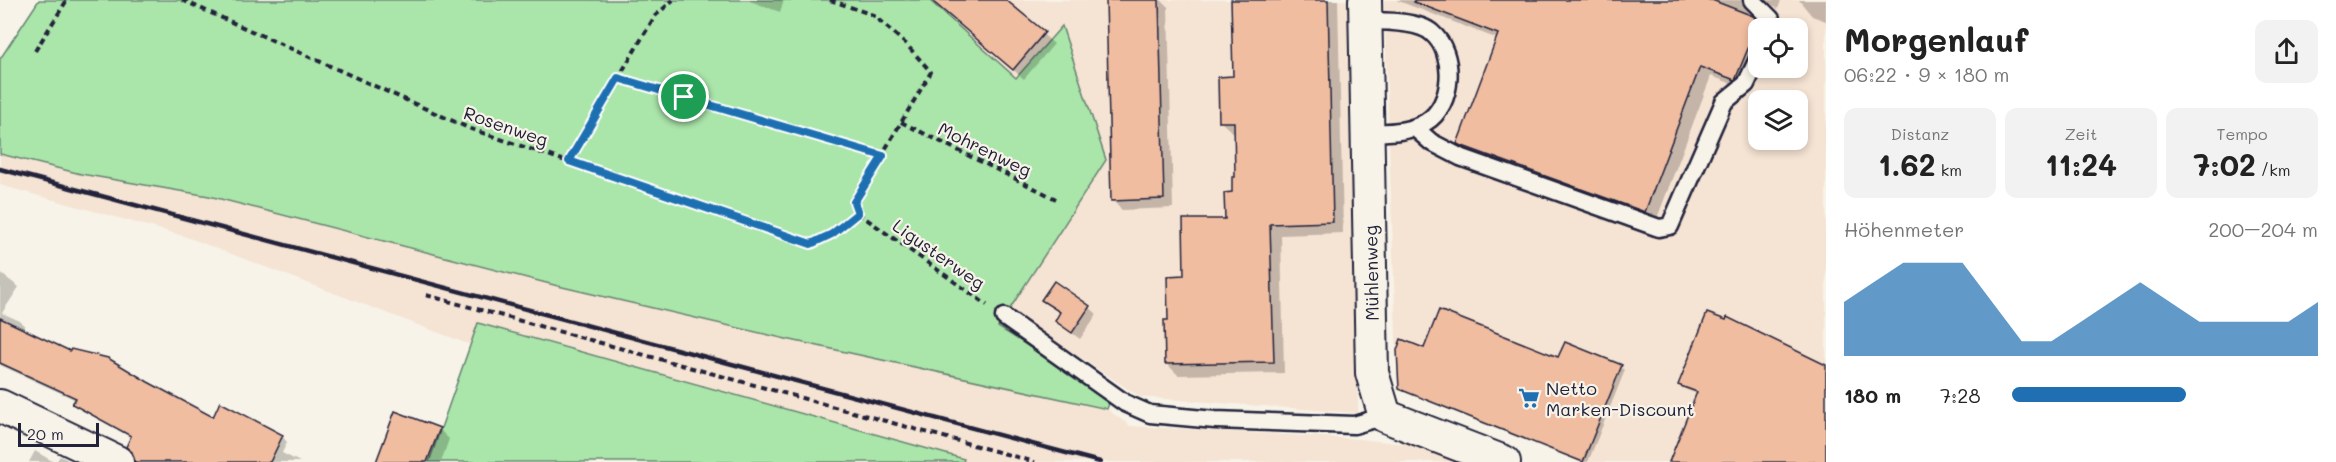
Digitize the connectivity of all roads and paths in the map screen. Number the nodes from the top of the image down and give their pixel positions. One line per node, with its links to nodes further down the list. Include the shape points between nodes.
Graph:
1 (67, 0): 8 (path)
2 (182, 0): 15 (path, Rosenweg, via 471,129)
3 (673, 0): 9 (path, via 655,16)
4 (830, 0): 11 (path, via 873,15 931,72)
5 (1752, 0): 7 (lane)
6 (1365, 10): 12 (lane, via 1432,32 1446,52 1451,76 1442,103 1429,120); 13 (street, Mühlenweg)
7 (1770, 18)
8 (35, 51)
9 (618, 78): 14 (path); 15 (path)
10 (1749, 78): 12 (lane, via 1724,102 1670,226 1659,228 1461,157 1431,142)
11 (901, 122): 14 (path); 16 (path, Mohrenweg)
12 (1415, 128): 13 (lane)
13 (1368, 133): 21 (street, Mühlenweg, via 1372,373)
14 (883, 156): 17 (path, via 854,202)
15 (569, 161): 17 (path, Rosenweg, via 811,244 832,234)
16 (1056, 199)
17 (858, 213): 19 (path, Ligusterweg)
18 (426, 295): 23 (path)
19 (1004, 317): 21 (lane, via 1125,403 1150,414 1354,425)
20 (0, 406): 22 (street)
21 (1385, 416): 24 (street)
22 (117, 462)
23 (1035, 462)
24 (1504, 462)

